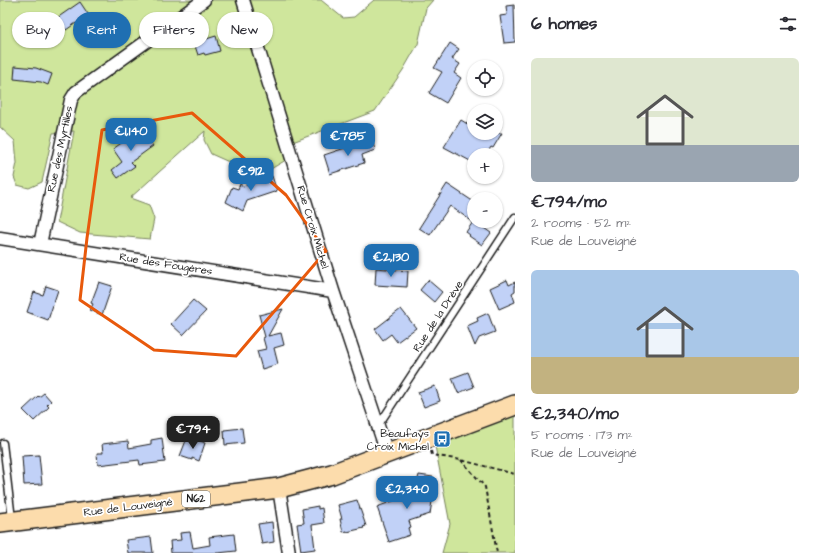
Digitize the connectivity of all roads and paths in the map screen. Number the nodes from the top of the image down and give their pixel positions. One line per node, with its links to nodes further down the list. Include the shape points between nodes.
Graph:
1 (204, 0): 5 (street, Rue des Myrtilles, via 76,92 71,100)
2 (243, 0): 6 (street, Rue Croix Michel)
3 (515, 217): 8 (lane, Rue de la Drève)
4 (0, 238): 5 (street, Rue des Fougères)
5 (40, 244): 6 (street, Rue des Fougères)
6 (333, 291): 8 (street, Rue Croix Michel)
7 (515, 405): 9 (main road, N62)
8 (378, 426): 11 (street, Rue Croix Michel)
9 (428, 442): 11 (main road, N62); 12 (path, via 432,455)
10 (3, 443): 15 (lane)
11 (387, 453): 14 (main road, Rue de Louveigné / N62, via 332,474)
12 (461, 460): 13 (path); 17 (path, via 485,487)
13 (515, 474)
14 (279, 488): 15 (main road, Rue de Louveigné / N62); 16 (street)
15 (6, 522)
16 (289, 553)
17 (497, 553)

